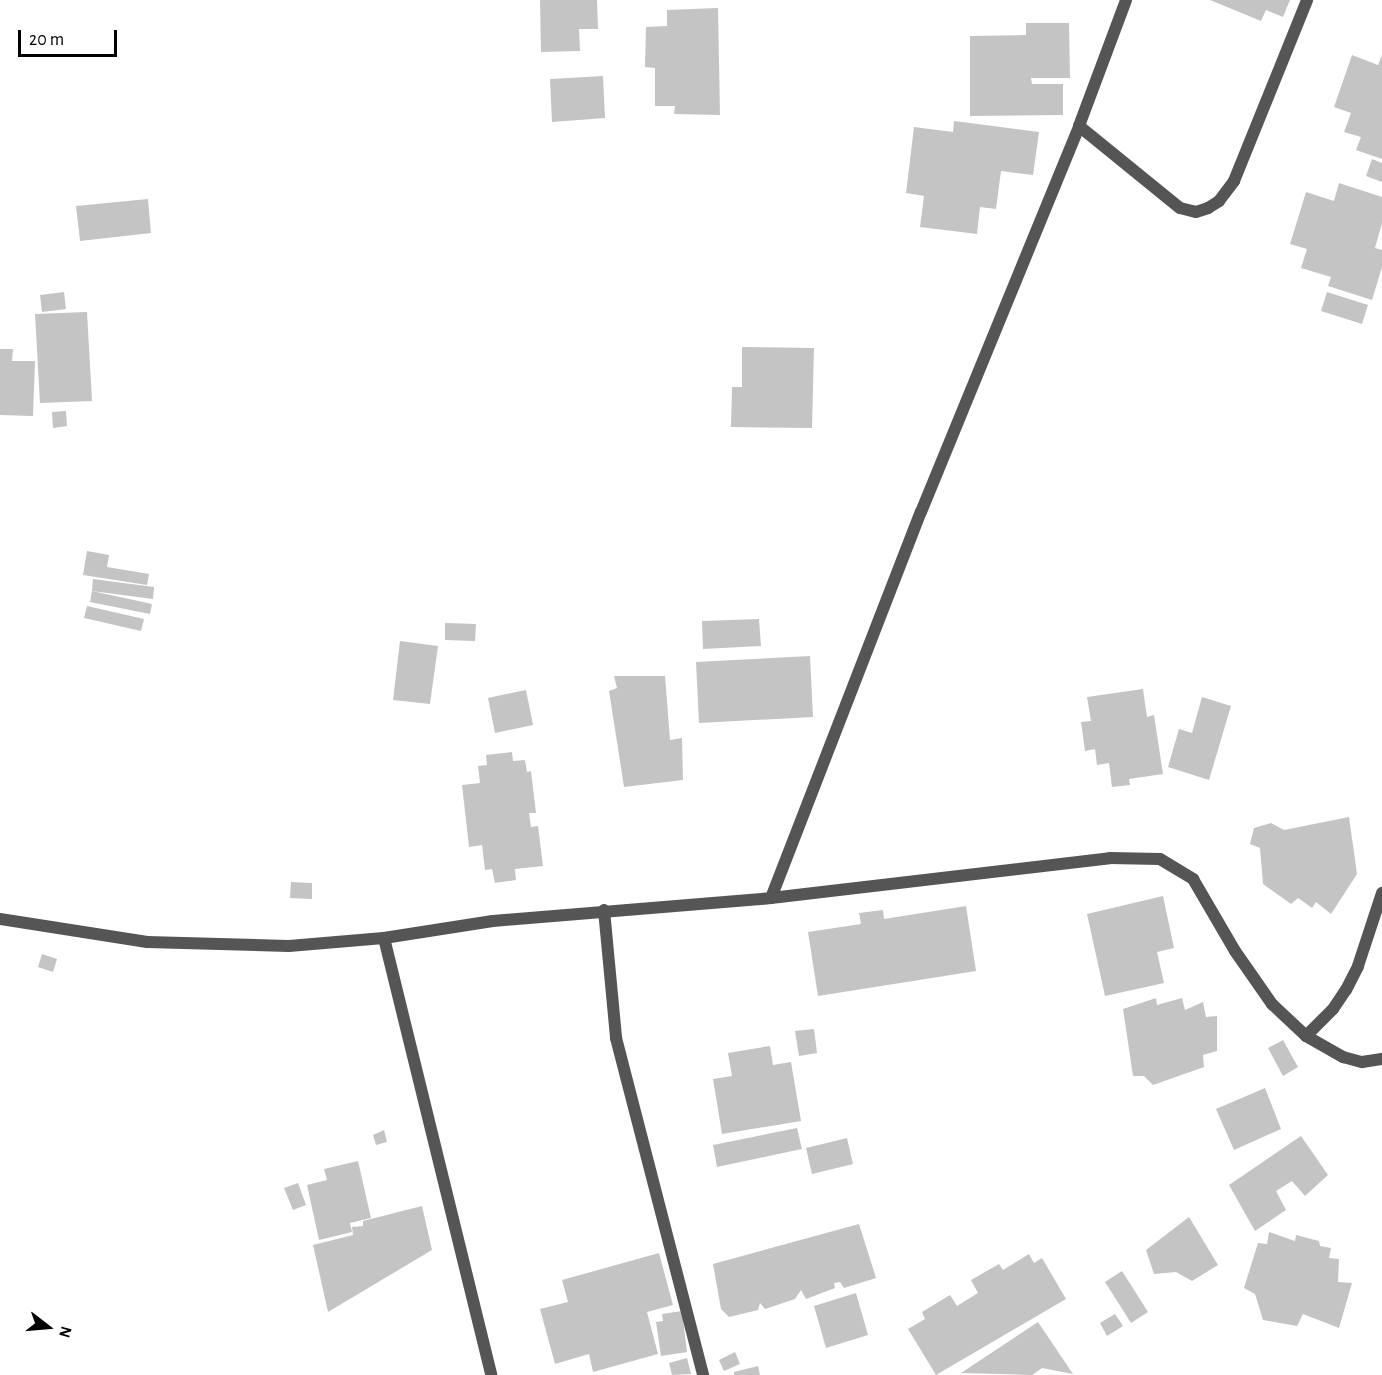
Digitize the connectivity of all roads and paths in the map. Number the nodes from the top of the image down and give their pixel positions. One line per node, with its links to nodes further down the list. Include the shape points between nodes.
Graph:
1 (1126, 0): 3 (street)
2 (1307, 0): 3 (street, via 1234,181 1219,201 1208,208 1196,212 1180,208)
3 (1078, 126): 5 (street, via 921,512)
4 (1382, 892): 9 (street, via 1346,990 1334,1009)
5 (771, 898): 6 (street); 9 (street, via 1110,858 1160,859 1193,879 1272,1004)
6 (604, 910): 8 (street, via 493,921); 12 (street, via 616,1038)
7 (0, 919): 8 (street, via 147,942 289,946)
8 (384, 938): 11 (street)
9 (1306, 1036): 10 (street, via 1343,1057 1362,1062)
10 (1382, 1059)
11 (491, 1375)
12 (703, 1375)

